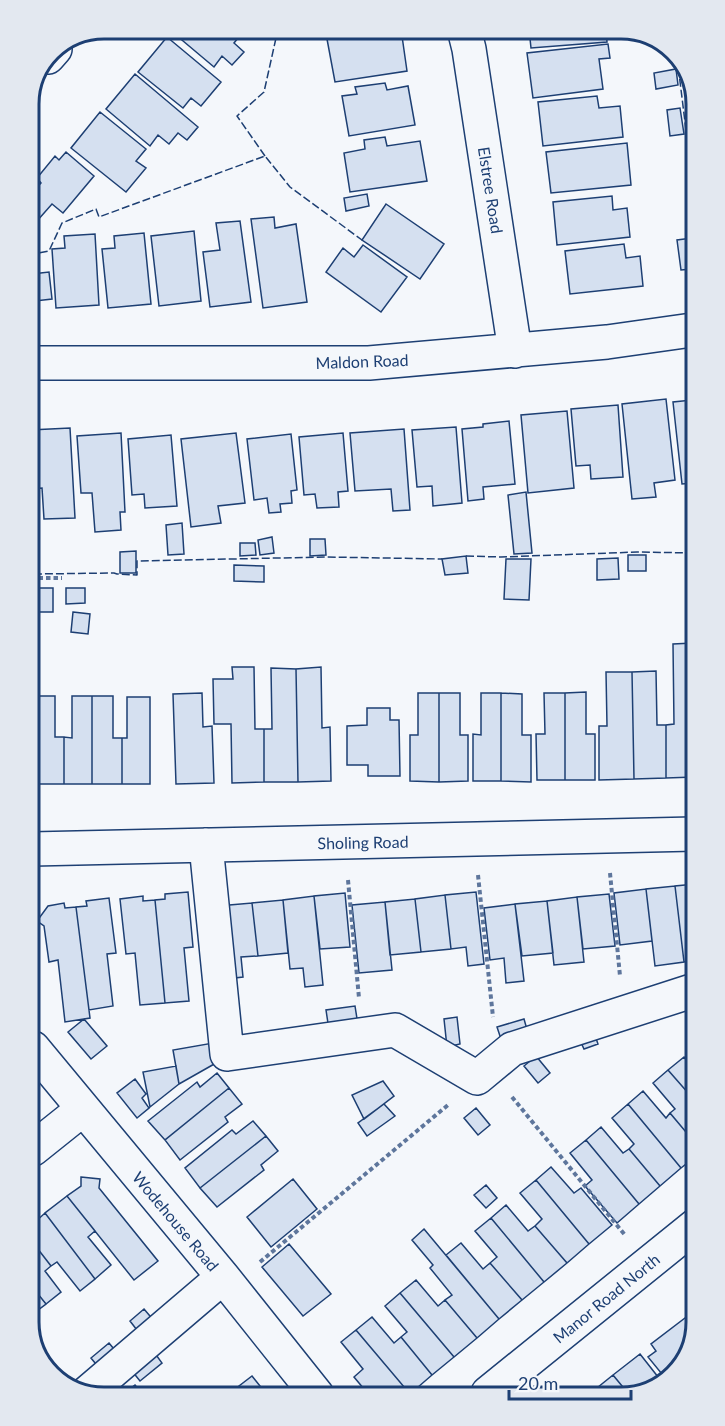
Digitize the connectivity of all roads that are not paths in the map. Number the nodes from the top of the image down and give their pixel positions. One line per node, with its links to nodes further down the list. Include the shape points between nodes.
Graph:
1 (466, 39): 3 (street, Elstree Road)
2 (686, 331): 3 (street, Maldon Road)
3 (515, 351): 4 (street, Maldon Road, via 369,363)
4 (39, 363)
5 (686, 834): 6 (street, Sholing Road)
6 (206, 845): 7 (street, Sholing Road); 8 (street, via 227,1054 395,1030 487,1070 512,1049)
7 (39, 849)
8 (686, 993)
9 (39, 1055): 10 (street, Wodehouse Road)
10 (83, 1109): 11 (street); 13 (street, Wodehouse Road)
11 (39, 1144)
12 (686, 1233): 16 (street, Manor Road North)
13 (227, 1282): 14 (street); 15 (street, Wodehouse Road)
14 (95, 1387)
15 (311, 1387)
16 (497, 1387)

